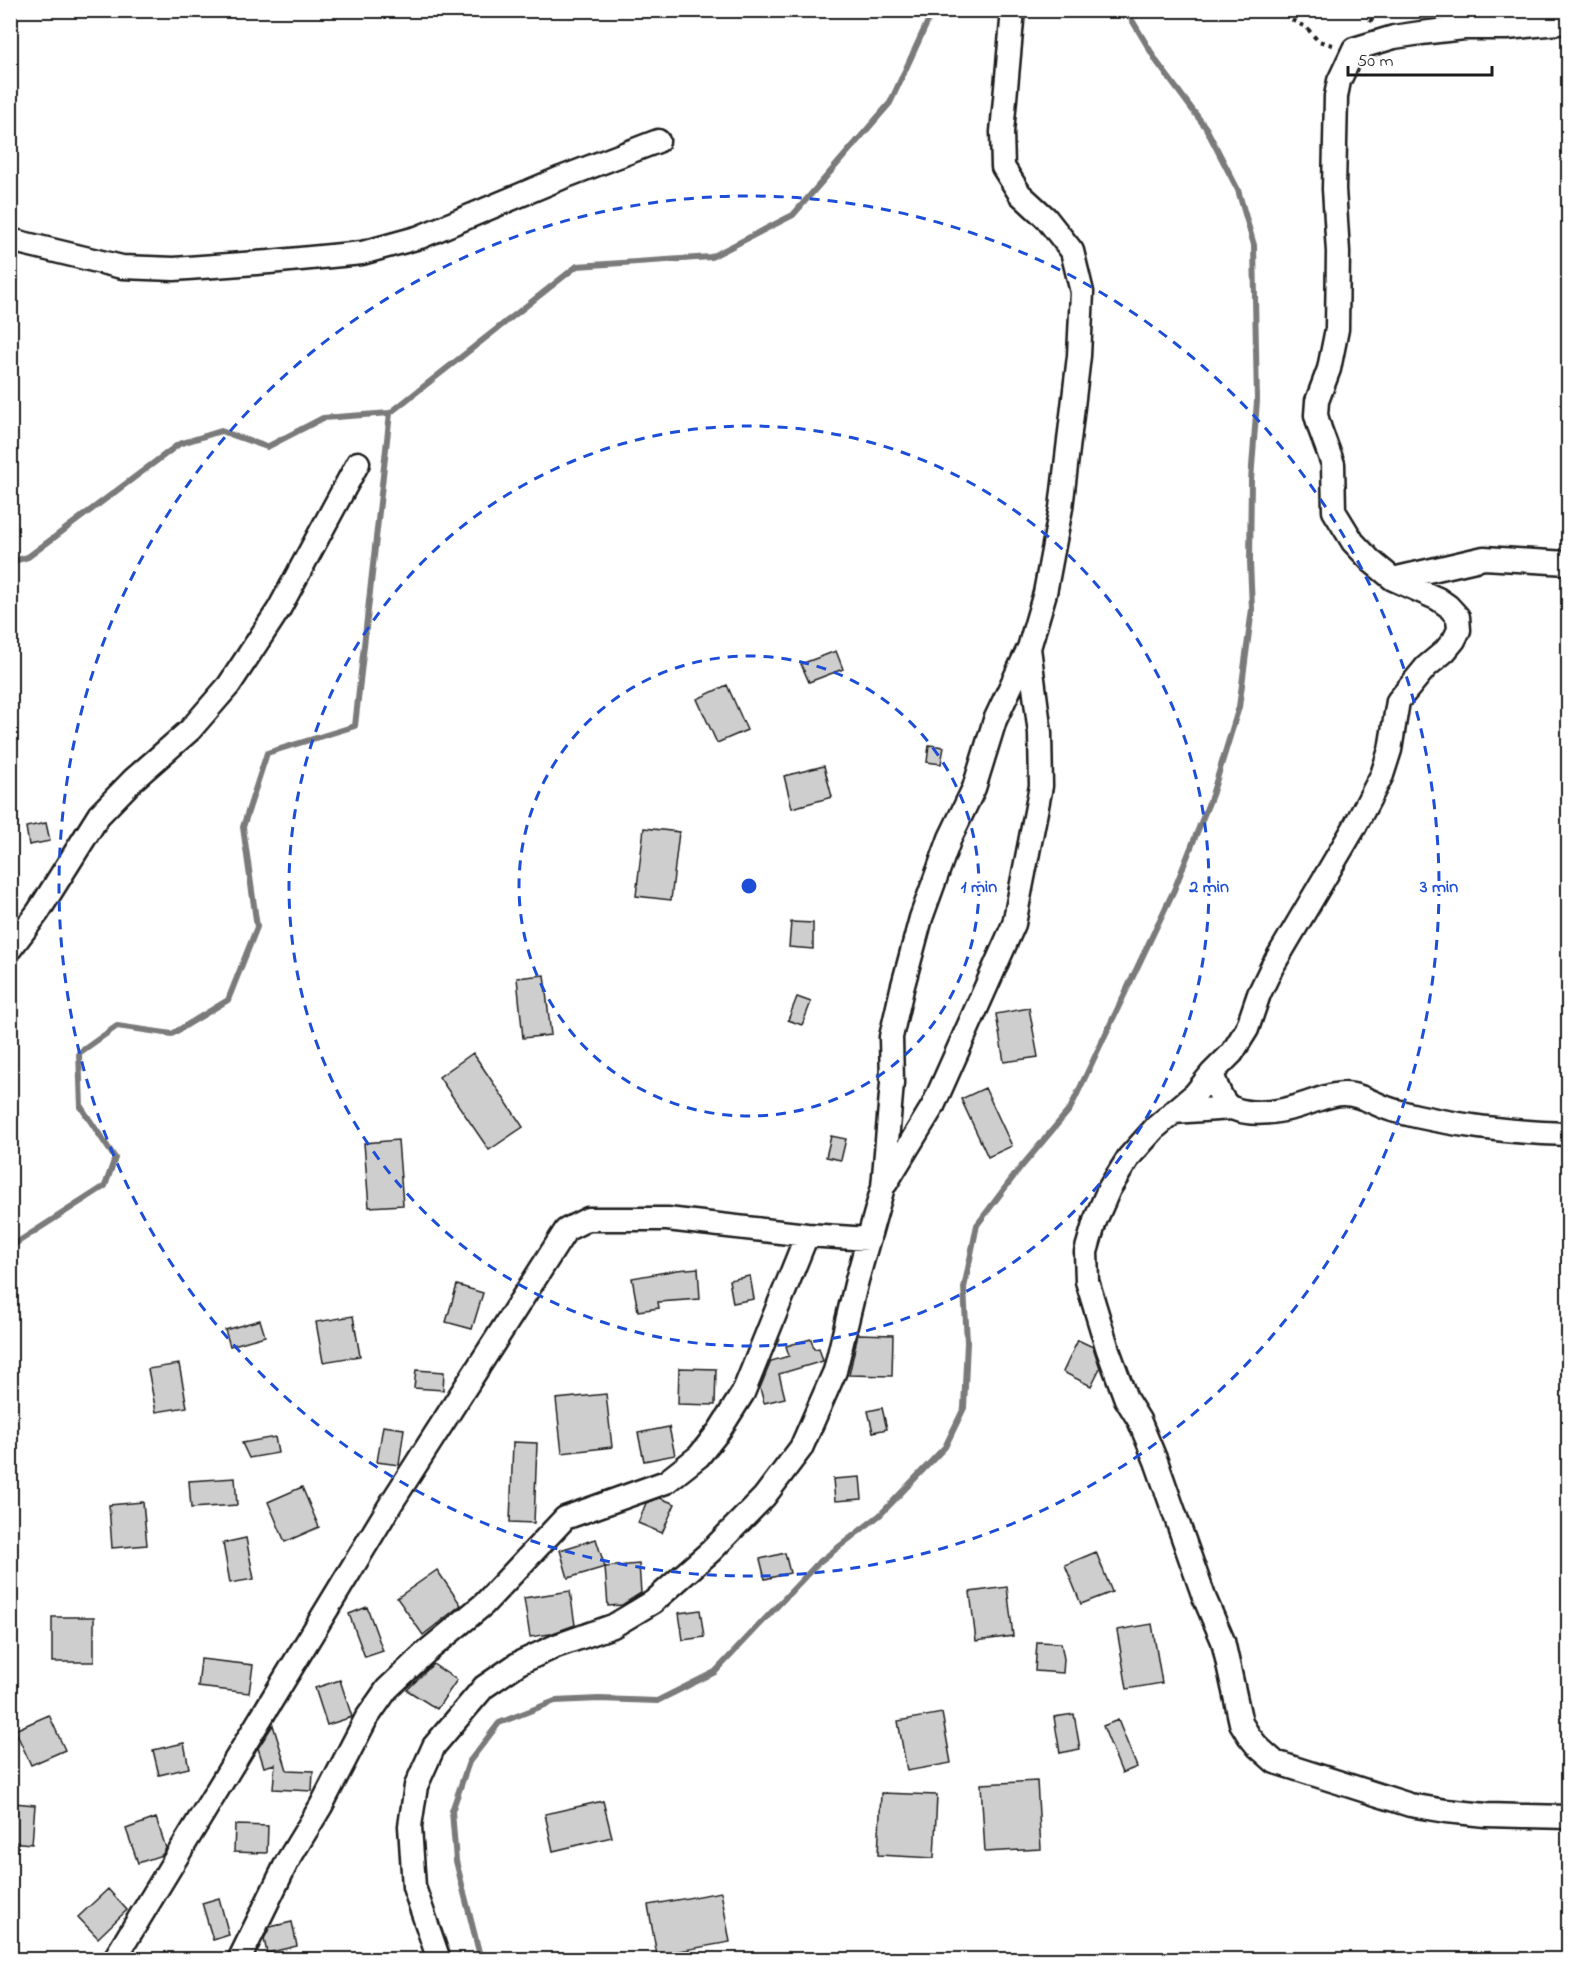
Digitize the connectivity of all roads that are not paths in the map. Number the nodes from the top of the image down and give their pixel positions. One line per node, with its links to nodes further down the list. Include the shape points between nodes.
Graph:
1 (1013, 10): 8 (street, via 1002,132 1003,167 1020,194 1046,218 1072,252 1082,292 1079,356 1061,508 1045,593)
2 (1569, 22): 7 (street, via 1394,37 1354,49 1339,81 1334,189 1337,320 1316,415 1333,464 1334,511 1353,542)
3 (658, 141): 4 (street, via 420,237 362,253 174,269 122,267)
4 (10, 240)
5 (358, 463): 9 (street, via 279,609 229,685 190,730 99,815)
6 (1569, 563): 7 (street, via 1484,558)
7 (1393, 579): 10 (street, via 1438,598 1458,617 1459,630 1445,651 1398,701 1382,775 1272,968 1247,1029 1232,1053)
8 (1029, 648): 14 (street, via 995,720 974,788 950,838 921,918 891,1037 892,1083); 14 (street, via 1040,733 1041,786 1014,924 933,1106)
9 (10, 949)
10 (1212, 1073): 11 (street, via 1225,1103); 12 (street)
11 (1232, 1108): 12 (street); 13 (street, via 1273,1112 1345,1094 1393,1111 1464,1124)
12 (1173, 1112): 17 (street, via 1129,1157 1109,1189 1086,1252 1087,1281 1126,1399 1156,1461 1223,1641 1241,1723 1253,1742 1275,1762 1410,1805 1486,1815)
13 (1569, 1134)
14 (883, 1187): 16 (street)
15 (807, 1235): 16 (street); 18 (street, via 667,1219 588,1219 566,1230 392,1502); 19 (street, via 743,1393 719,1431 699,1456 666,1482 565,1518 484,1604 387,1689 366,1719 287,1862)
16 (869, 1239): 20 (street, via 835,1371 801,1448 764,1497 653,1602 613,1626 519,1663 484,1687 434,1746 416,1785 410,1826 414,1887)
17 (1569, 1817)
18 (114, 1959)
19 (239, 1959)
20 (439, 1959)

